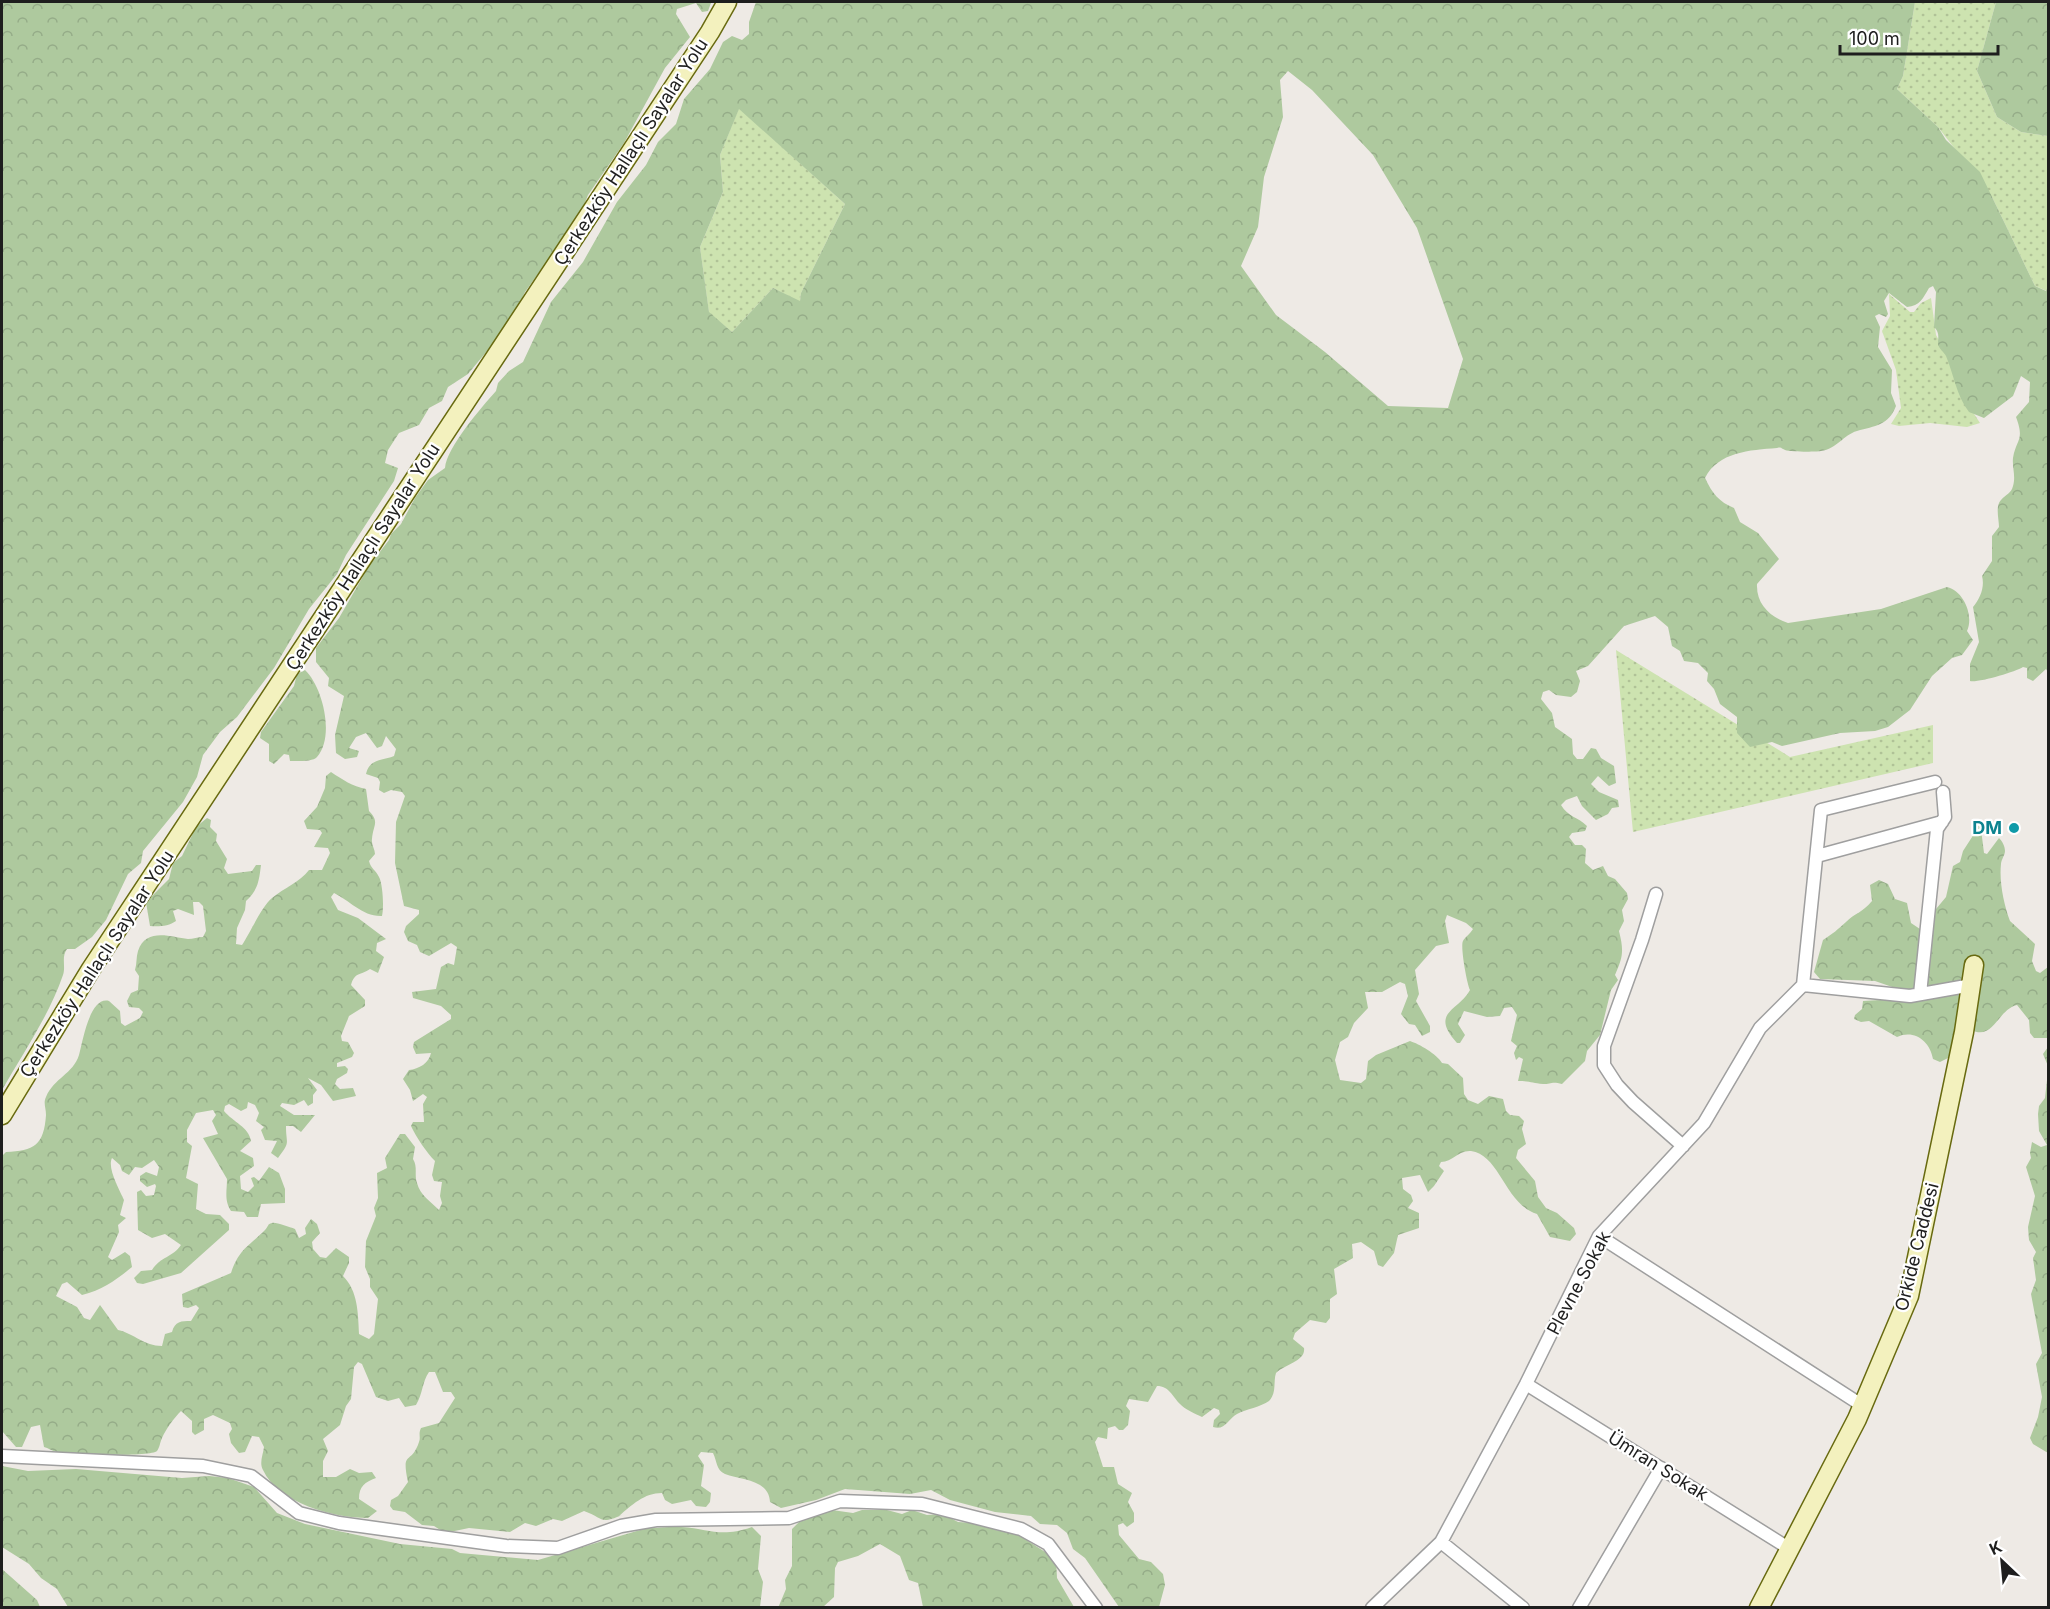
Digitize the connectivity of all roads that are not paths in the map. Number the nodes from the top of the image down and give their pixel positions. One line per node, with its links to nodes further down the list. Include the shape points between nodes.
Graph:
1 (727, 2): 11 (main road, Çerkezköy Hallaçlı Sayalar Yolu, via 91,969)
2 (1935, 782): 5 (street, via 1821,810)
3 (1943, 792): 4 (street, via 1946,817)
4 (1942, 822): 5 (street); 10 (street, via 1937,829)
5 (1817, 856): 8 (street)
6 (1656, 894): 12 (street, via 1604,1046 1604,1065 1633,1102)
7 (1974, 965): 9 (main road, Orkide Caddesi)
8 (1803, 985): 10 (street); 12 (street, Plevne Sokak, via 1760,1028 1704,1123)
9 (1972, 985): 10 (street); 15 (main road, Orkide Caddesi, via 1909,1296)
10 (1920, 994)
11 (2, 1115)
12 (1683, 1146): 13 (street, Plevne Sokak)
13 (1599, 1236): 14 (street, Plevne Sokak); 15 (street)
14 (1526, 1384): 17 (street, Ümran Sokak); 18 (street, Plevne Sokak)
15 (1863, 1406): 19 (main road, Orkide Caddesi)
16 (2, 1456): 20 (street, via 203,1466 251,1476 299,1513 339,1523 506,1546 558,1548 621,1526 656,1520 789,1518 840,1502 922,1504 1021,1529 1048,1544)
17 (1661, 1468): 19 (street, Ümran Sokak); 23 (street)
18 (1441, 1542): 21 (street, Plevne Sokak); 22 (street)
19 (1790, 1549): 24 (main road, Orkide Caddesi)
20 (1096, 1608)
21 (1371, 1608)
22 (1523, 1608)
23 (1580, 1608)
24 (1759, 1608)

